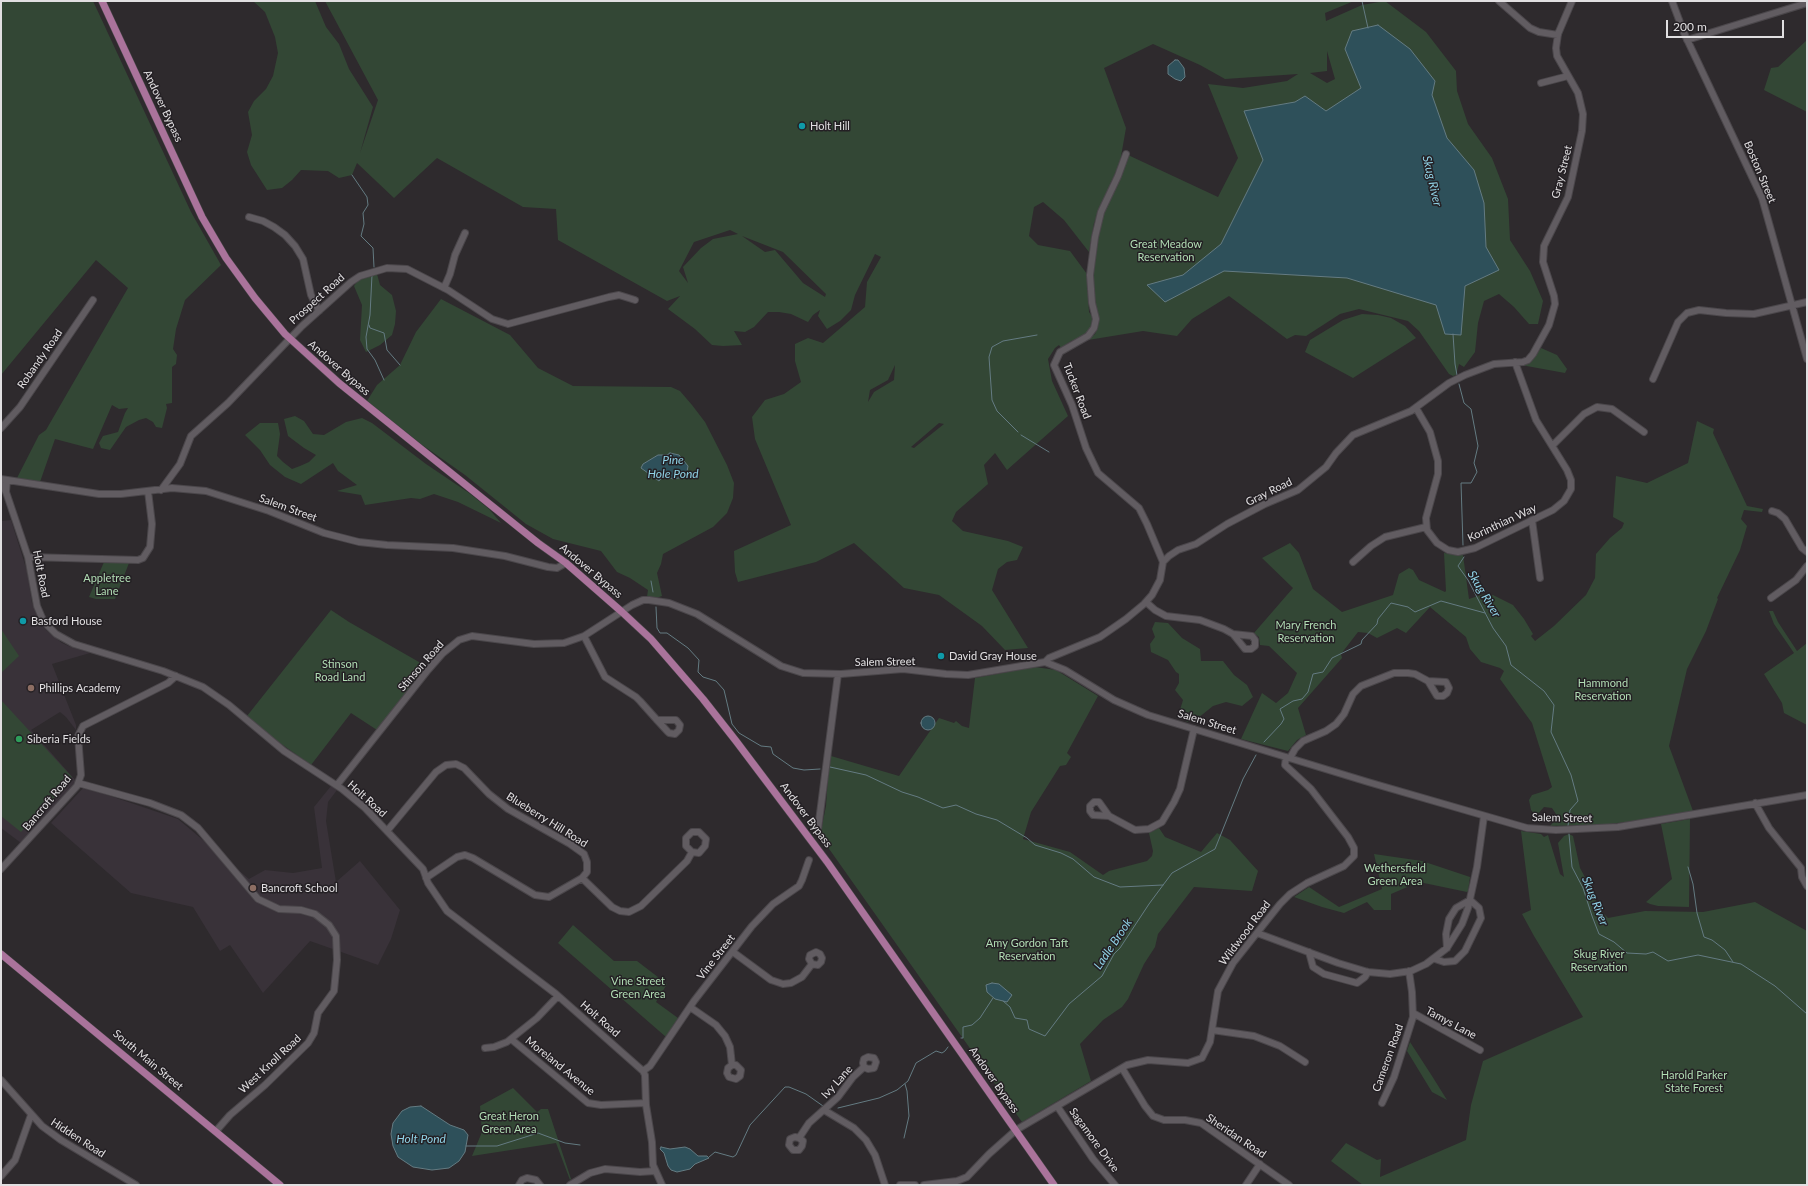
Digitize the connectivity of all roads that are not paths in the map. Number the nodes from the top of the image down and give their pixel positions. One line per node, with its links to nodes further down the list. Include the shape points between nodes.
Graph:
1 (102, 1): 19 (main road, Andover Bypass, via 202,217 222,252 255,298)
2 (1499, 1): 6 (street, via 1530,28)
3 (1572, 1): 6 (street, Gray Street)
4 (1672, 1): 7 (street, Boston Street)
5 (1807, 4): 7 (street)
6 (1558, 35): 8 (street, Gray Street, via 1557,56)
7 (1687, 40): 17 (street, Boston Street, via 1758,188)
8 (1568, 76): 9 (street); 20 (street, Gray Street, via 1581,104 1582,131 1568,197 1544,246 1543,262 1555,304 1549,325)
9 (1541, 83)
10 (1126, 154): 38 (street, Tucker Road, via 1101,212 1093,252 1090,282 1096,319 1094,328 1088,336 1060,352 1054,365 1098,473 1139,508)
11 (248, 217): 18 (street, via 264,221 274,227 295,246 303,259 311,295)
12 (465, 233): 13 (street)
13 (444, 288): 15 (street, Prospect Road, via 492,319 508,324 609,296 619,295); 18 (street, Prospect Road, via 407,269 387,268 356,278)
14 (93, 300): 25 (street, Robandy Road, via 20,407)
15 (635, 300)
16 (1807, 302): 17 (street)
17 (1793, 306): 21 (street, Boston Street); 23 (street, via 1754,314 1726,314 1699,310 1687,313 1678,322)
18 (319, 311): 19 (street, Prospect Road)
19 (290, 338): 30 (street, Prospect Road, via 228,403 191,436 180,464); 40 (main road, Andover Bypass, via 356,398)
20 (1538, 346): 22 (street, Gray Road, via 1528,360)
21 (1807, 359)
22 (1516, 362): 24 (street, Gray Road, via 1494,364 1465,375 1449,383); 27 (street, Korinthian Way, via 1536,420)
23 (1653, 379)
24 (1416, 408): 35 (street, via 1430,432 1438,461 1438,474); 38 (street, Gray Road, via 1375,428 1360,432 1347,441 1326,467 1298,490 1265,504 1196,544 1172,554)
25 (1, 428)
26 (1644, 432): 27 (street, via 1612,409 1597,407 1584,414)
27 (1553, 445): 34 (street, Korinthian Way, via 1568,470 1571,489 1564,501)
28 (4, 479): 31 (street, Holt Road); 32 (street, Salem Street, via 99,494)
29 (1, 484): 31 (street, Holt Road)
30 (161, 490): 32 (street, Salem Street); 40 (street, Salem Street, via 196,489 217,493 324,533 359,542 453,548 505,556 556,568)
31 (6, 492): 37 (street, Holt Road)
32 (148, 492): 37 (street, via 152,524 150,547 143,558 138,560)
33 (1772, 512): 36 (street, via 1784,519)
34 (1532, 520): 35 (street, Korinthian Way, via 1476,548 1458,552 1448,550 1437,543); 42 (street)
35 (1426, 527): 39 (street, via 1385,537)
36 (1807, 552)
37 (28, 557): 50 (street, Holt Road, via 40,615 56,634 82,647)
38 (1163, 562): 44 (street, via 1161,577)
39 (1353, 562)
40 (566, 563): 45 (main road, Andover Bypass)
41 (1807, 566): 43 (street, via 1793,583)
42 (1540, 578)
43 (1771, 598)
44 (1146, 602): 46 (street, via 1166,616 1200,620); 48 (street, via 1100,637)
45 (622, 612): 47 (street, Stinson Road); 49 (street, Salem Street, via 643,600 669,603 702,616 781,666 803,673); 98 (main road, Andover Bypass, via 679,672 764,777 828,863)
46 (1233, 634)
47 (584, 636): 52 (street, via 605,677 636,697); 56 (street, Stinson Road, via 564,643 549,644 472,636 459,640 428,670)
48 (1044, 662): 49 (street, Salem Street, via 968,675 903,669); 53 (street, Salem Street, via 1066,670 1128,707)
49 (838, 674): 61 (street)
50 (176, 676): 55 (street, Bancroft Road, via 168,683 82,726 78,736 81,775); 56 (street, Holt Road, via 203,687 220,698 284,751)
51 (1428, 681): 54 (street, via 1415,674 1398,673 1360,686 1351,696 1339,721 1326,731 1303,740)
52 (657, 720)
53 (1194, 729): 54 (street, Salem Street); 59 (street, via 1180,789 1162,822 1152,828 1138,830 1129,828)
54 (1288, 758): 60 (street, Salem Street); 71 (street, Wildwood Road, via 1285,765 1311,789 1348,837 1355,852 1344,866 1290,894)
55 (78, 783): 66 (street, Bancroft Road); 99 (street, West Knoll Road, via 150,803 181,815 198,828 258,899 279,909 301,910 315,914 329,925 336,936 334,991 318,1013 314,1033 308,1043)
56 (337, 785): 62 (street, Holt Road, via 360,803)
57 (1807, 795): 58 (street, Salem Street)
58 (1755, 803): 60 (street, Salem Street, via 1618,827 1586,830 1532,828); 65 (street, via 1768,828)
59 (1109, 816)
60 (1484, 816): 70 (street)
61 (818, 830)
62 (387, 831): 67 (street, Holt Road, via 423,869); 68 (street, Blueberry Hill Road, via 436,772 456,764 466,770 508,809 582,852 588,866)
63 (692, 852): 68 (street, via 687,861 645,902 629,912 620,912 612,907)
64 (809, 860): 73 (street, Vine Street, via 799,886 752,926)
65 (1804, 868): 69 (street, via 1802,877)
66 (1, 869)
67 (426, 878): 68 (street, via 464,855 542,897 554,895); 80 (street, Holt Road, via 443,906 452,915)
68 (582, 878)
69 (1807, 886)
70 (1470, 900): 72 (street, via 1462,924); 72 (street, via 1456,908 1449,919); 76 (street, via 1480,908 1481,918 1465,951 1454,961 1444,962)
71 (1257, 934): 74 (street); 83 (street, Wildwood Road, via 1233,963 1223,981 1217,996)
72 (1447, 948): 76 (street)
73 (733, 952): 77 (street, via 771,980 783,984 798,980); 81 (street, Vine Street)
74 (1309, 952): 79 (street); 79 (street, via 1313,967 1324,974 1357,983)
75 (1, 954): 99 (main road, South Main Street)
76 (1435, 959): 78 (street)
77 (812, 964)
78 (1409, 971): 79 (street, via 1390,974); 82 (street, Cameron Road)
79 (1368, 972)
80 (558, 996): 84 (street, Moreland Avenue, via 537,1018); 91 (street, Holt Road)
81 (690, 1007): 88 (street, via 723,1032 729,1043); 91 (street, Vine Street, via 650,1066)
82 (1413, 1014): 86 (street, Tamys Lane); 94 (street, Cameron Road, via 1400,1058)
83 (1212, 1030): 87 (street, via 1258,1037 1280,1046); 90 (street, Wildwood Road, via 1206,1052 1202,1058 1194,1062 1144,1060)
84 (511, 1039): 85 (street, Moreland Avenue); 93 (street, Moreland Avenue, via 588,1103 601,1106)
85 (485, 1048)
86 (1480, 1050)
87 (1305, 1062)
88 (732, 1065)
89 (864, 1067): 96 (street, Ivy Lane, via 850,1079 838,1097)
90 (1122, 1068): 95 (street, Wildwood Road); 101 (street, Sheridan Road, via 1153,1116 1164,1120 1198,1122)
91 (643, 1071): 93 (street)
92 (1, 1080): 97 (street, Hidden Road)
93 (646, 1103): 102 (street)
94 (1382, 1103)
95 (1057, 1106): 98 (street, Wildwood Road); 116 (street, Sagamore Drive, via 1096,1163)
96 (824, 1110): 100 (street, Ivy Lane, via 809,1123); 110 (street, Ivy Lane, via 854,1128 866,1140 875,1155)
97 (31, 1115): 103 (street, via 15,1160); 104 (street, Hidden Road, via 61,1140)
98 (1016, 1130): 114 (street, Wildwood Road, via 967,1177 958,1181); 115 (main road, Andover Bypass)
99 (216, 1131): 105 (main road, South Main Street)
100 (800, 1138)
101 (1260, 1164): 117 (street); 118 (street, Sheridan Road)
102 (655, 1170): 108 (street, via 640,1172 606,1169 590,1173); 109 (street)
103 (1, 1176)
104 (136, 1185)
105 (280, 1185)
106 (519, 1185): 107 (street, via 527,1178 536,1180)
107 (540, 1185)
108 (570, 1185)
109 (662, 1185)
110 (885, 1185)
111 (900, 1185): 112 (street)
112 (916, 1185)
113 (924, 1185): 114 (street, Wildwood Road)
114 (930, 1185)
115 (1054, 1185)
116 (1115, 1185)
117 (1246, 1185)
118 (1289, 1185)

